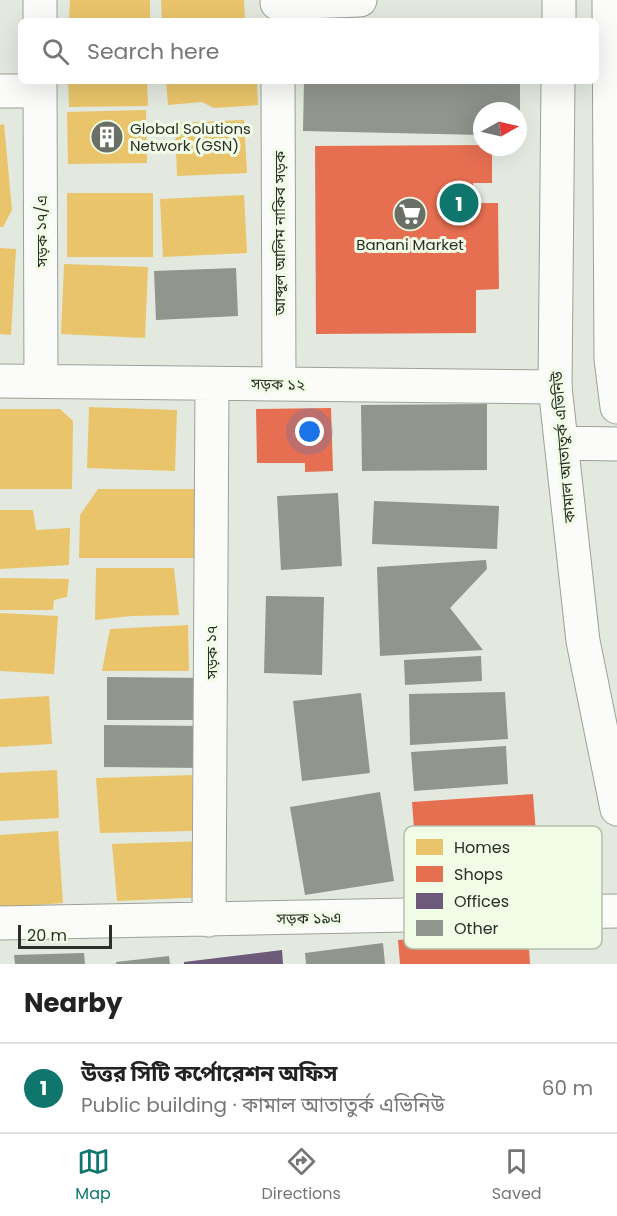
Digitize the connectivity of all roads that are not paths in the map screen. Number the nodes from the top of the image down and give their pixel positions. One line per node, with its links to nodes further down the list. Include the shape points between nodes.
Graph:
1 (40, 0): 7 (street)
2 (360, 0): 6 (street)
3 (543, 0): 4 (street)
4 (560, 0): 8 (street)
5 (609, 0): 18 (street, via 611,359)
6 (278, 8)
7 (40, 18)
8 (559, 18)
9 (278, 84): 16 (street, আব্দুল আলিম নাকিব সড়ক)
10 (558, 84): 17 (street, কামাল আতাতুর্ক এভিনিউ)
11 (40, 86): 12 (street); 14 (street, সড়ক ১৭/এ)
12 (0, 91)
13 (0, 381): 14 (street, সড়ক ১২)
14 (41, 381): 15 (street, সড়ক ১২)
15 (212, 384): 16 (street, সড়ক ১২); 25 (street, সড়ক ১৭)
16 (279, 384): 17 (street, সড়ক ১২)
17 (555, 387): 19 (street, কামাল আতাতুর্ক এভিনিউ)
18 (617, 407)
19 (561, 443): 20 (street); 21 (street, কামাল আতাতুর্ক এভিনিউ, via 582,641)
20 (617, 444)
21 (617, 809)
22 (602, 911): 23 (street, সড়ক ১৯এ)
23 (617, 911)
24 (404, 916): 25 (street, সড়ক ১৯এ)
25 (209, 920): 26 (street, সড়ক ১৯এ)
26 (0, 922)

